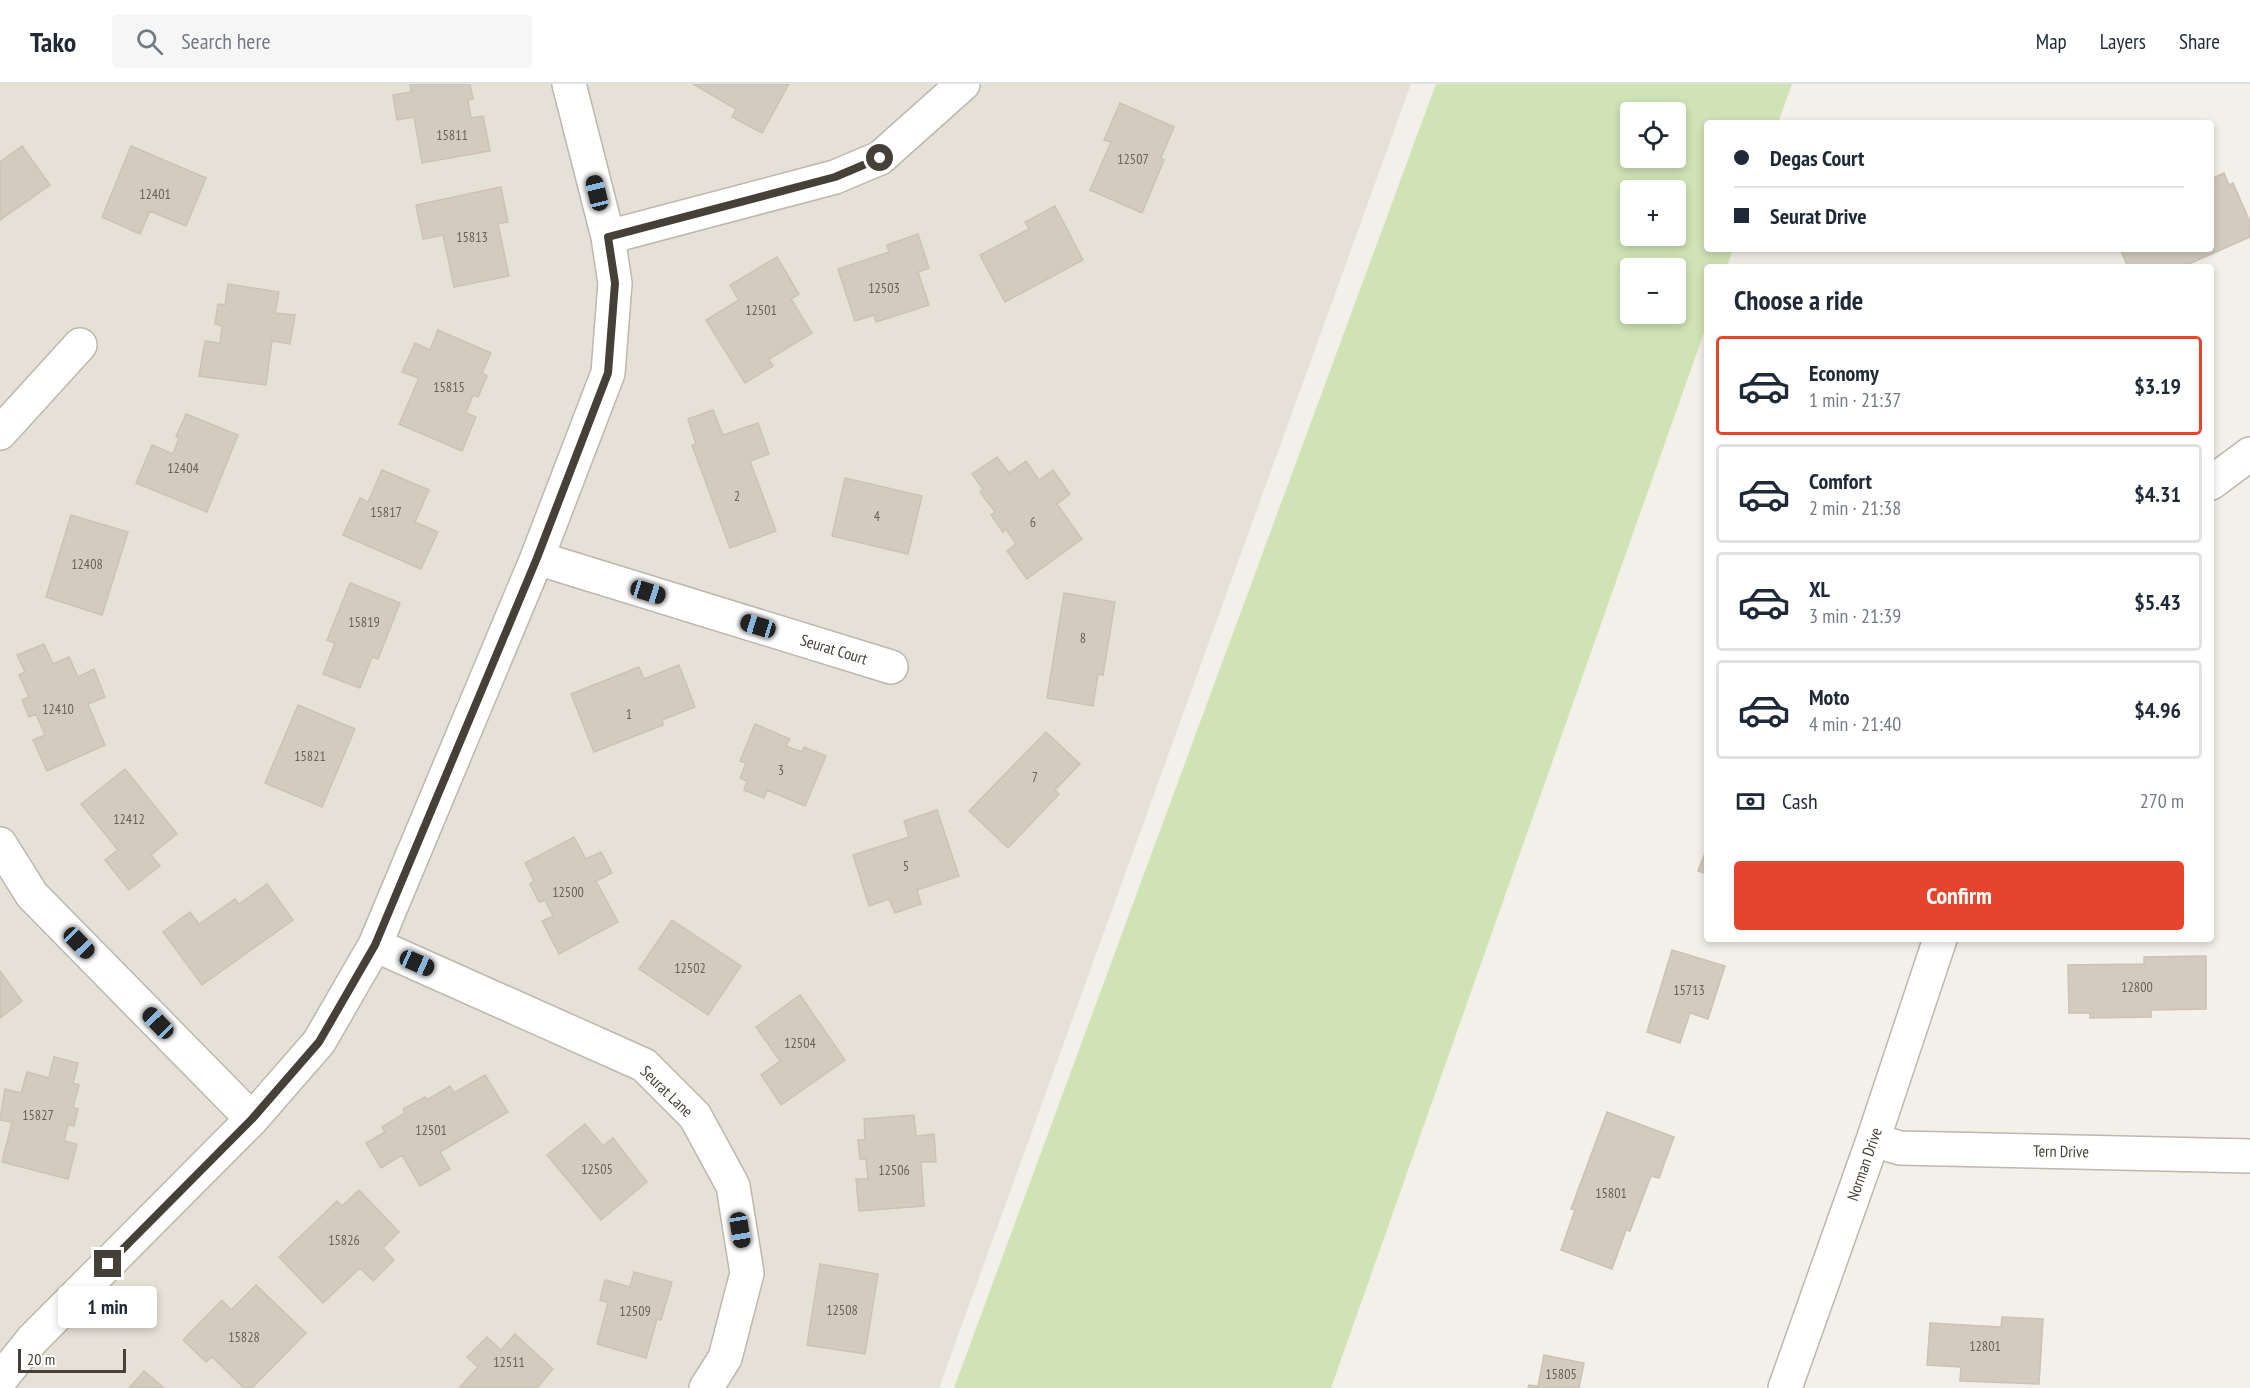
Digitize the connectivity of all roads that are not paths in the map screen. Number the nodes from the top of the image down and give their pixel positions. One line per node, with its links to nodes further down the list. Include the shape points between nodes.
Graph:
1 (569, 84): 3 (street)
2 (963, 84): 3 (street, via 880,158 844,173)
3 (608, 237): 8 (street, via 615,283 608,373)
4 (80, 345): 5 (street)
5 (0, 433)
6 (2250, 454): 7 (street)
7 (2214, 481)
8 (537, 558): 9 (street, Seurat Court); 12 (street)
9 (891, 667)
10 (0, 844): 13 (street, via 32,894)
11 (1939, 942): 14 (street, Norman Drive)
12 (375, 945): 13 (street, via 319,1042); 17 (street, Seurat Lane, via 644,1065 695,1116 733,1186 747,1273 725,1358)
13 (252, 1119): 16 (street, via 32,1340)
14 (1873, 1140): 15 (street, Tern Drive, via 1900,1148); 18 (street, Norman Drive)
15 (2250, 1156)
16 (0, 1380)
17 (706, 1388)
18 (1785, 1388)

